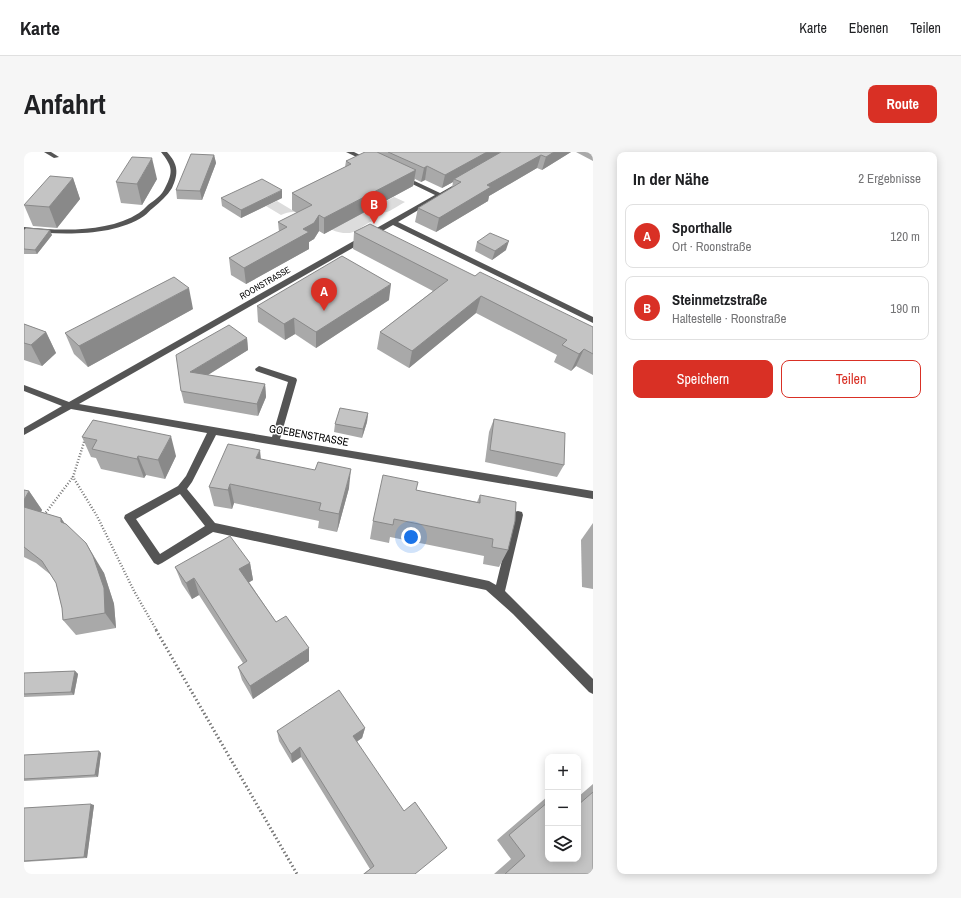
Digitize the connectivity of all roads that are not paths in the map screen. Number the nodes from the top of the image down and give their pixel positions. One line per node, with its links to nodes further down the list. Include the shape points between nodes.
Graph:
1 (47, 152): 4 (street)
2 (164, 152): 10 (street, via 174,163 175,173 166,194 139,216 111,226 74,232)
3 (349, 152): 5 (street)
4 (56, 157)
5 (377, 165)
6 (398, 175): 8 (street)
7 (467, 179): 8 (street, ROONSTRASSE)
8 (440, 194): 9 (street, ROONSTRASSE)
9 (393, 222): 11 (street); 14 (street, ROONSTRASSE)
10 (24, 229)
11 (593, 320)
12 (260, 369): 17 (street, via 293,380)
13 (24, 388): 14 (street, GOEBENSTRASSE)
14 (70, 406): 15 (street, GOEBENSTRASSE); 16 (street, ROONSTRASSE)
15 (214, 431): 17 (street, GOEBENSTRASSE); 18 (street, via 189,479)
16 (24, 432)
17 (275, 442): 19 (street, GOEBENSTRASSE)
18 (181, 489): 21 (street); 21 (street, via 129,518 158,560)
19 (593, 495)
20 (518, 515): 22 (street)
21 (212, 527): 22 (street, via 443,575 489,586)
22 (499, 593): 23 (street)
23 (593, 688)

